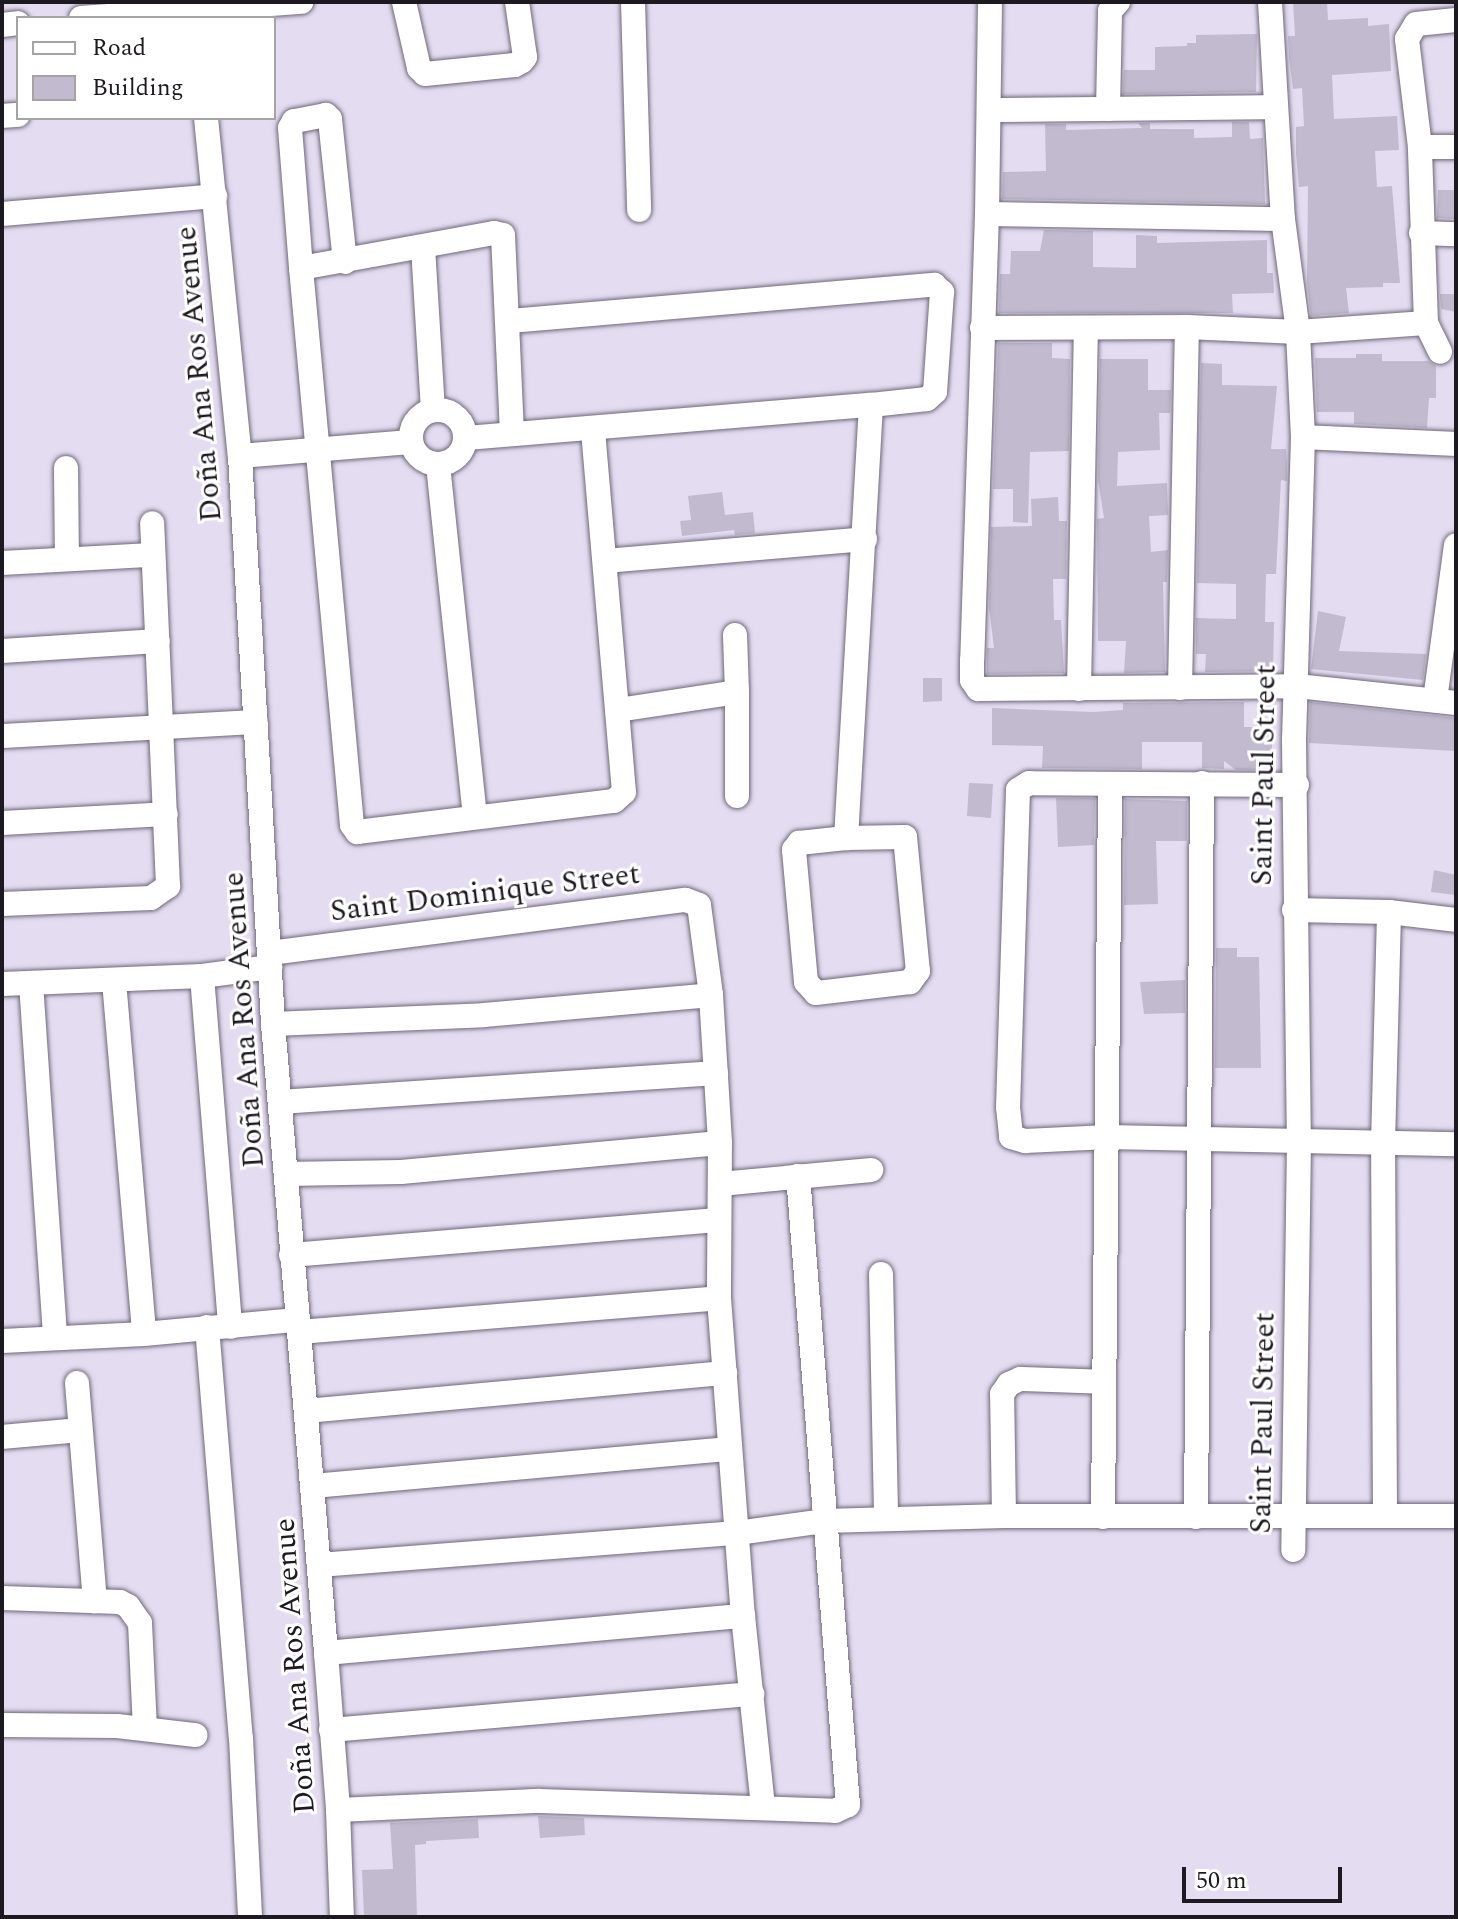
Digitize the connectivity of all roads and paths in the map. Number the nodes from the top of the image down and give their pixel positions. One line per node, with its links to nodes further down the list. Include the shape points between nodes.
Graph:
1 (301, 2): 8 (street)
2 (404, 2): 3 (street, via 419,68 425,74 522,61)
3 (517, 2)
4 (633, 2): 18 (street)
5 (990, 2): 13 (street)
6 (1118, 2): 12 (street, via 1110,11)
7 (1270, 2): 11 (street, Saint Paul Street)
8 (199, 9): 9 (street)
9 (107, 16)
10 (1456, 20): 15 (street, via 1423,21 1410,29 1407,39)
11 (1276, 107): 12 (street); 21 (street, Saint Paul Street)
12 (1108, 109): 13 (street)
13 (990, 110): 20 (street)
14 (206, 120): 17 (street, Doña Ana Ros Avenue)
15 (1420, 147): 16 (street); 22 (street)
16 (1456, 147)
17 (215, 196): 19 (street); 43 (street, Doña Ana Ros Avenue)
18 (639, 210)
19 (2, 214)
20 (987, 214): 21 (street); 30 (street)
21 (1283, 219): 32 (street, Saint Paul Street)
22 (1421, 233): 23 (street); 28 (street)
23 (1456, 234)
24 (423, 247): 25 (street); 27 (street, via 503,235); 35 (street)
25 (345, 262): 26 (street); 26 (street, via 326,115 294,121 290,128)
26 (301, 268): 42 (street)
27 (510, 321): 34 (street, via 937,286 944,297 935,392 927,399); 37 (street)
28 (1426, 323): 32 (street); 33 (street)
29 (1187, 327): 31 (street); 32 (street); 57 (street)
30 (982, 328): 31 (street); 58 (street, via 972,680 978,689 988,690)
31 (1086, 329): 58 (street)
32 (1298, 332): 38 (street, Saint Paul Street)
33 (1440, 352)
34 (871, 405): 36 (street); 47 (street)
35 (433, 410): 39 (street, via 456,416); 40 (street, via 412,427)
36 (593, 430): 37 (street); 51 (street)
37 (512, 432): 39 (street)
38 (1303, 437): 41 (street); 56 (street, Saint Paul Street)
39 (466, 438): 44 (street, via 452,461)
40 (410, 442): 42 (street); 44 (street, via 415,454)
41 (1456, 444)
42 (318, 447): 43 (street); 70 (street, via 353,829 366,833)
43 (240, 456): 62 (street, Doña Ana Ros Avenue)
44 (438, 465): 70 (street)
45 (66, 468): 50 (street)
46 (152, 523): 49 (street)
47 (865, 539): 51 (street); 72 (street)
48 (1456, 545): 60 (street)
49 (152, 555): 50 (street); 54 (street)
50 (67, 558): 52 (street)
51 (605, 561): 61 (street)
52 (2, 563)
53 (735, 635): 59 (street)
54 (158, 641): 55 (street); 63 (street)
55 (2, 651)
56 (1297, 686): 57 (street); 60 (street); 67 (street, Saint Paul Street)
57 (1180, 688): 58 (street)
58 (1079, 689)
59 (737, 692): 61 (street); 68 (street)
60 (1445, 702)
61 (618, 710): 70 (street, via 625,778 621,796 614,801)
62 (256, 722): 63 (street); 77 (street, Doña Ana Ros Avenue)
63 (163, 728): 64 (street); 69 (street)
64 (2, 736)
65 (1202, 783): 66 (street); 67 (street); 87 (street)
66 (1110, 784): 86 (street); 86 (street, via 1029,783 1018,790 1008,1107 1009,1132 1015,1140)
67 (1297, 785): 74 (street, Saint Paul Street)
68 (737, 796)
69 (166, 814): 71 (street); 73 (street, via 169,876 161,893 151,898)
70 (475, 816)
71 (2, 823)
72 (846, 838): 72 (street, via 905,837 918,971 910,982 816,993 806,982 794,850 799,843)
73 (2, 904)
74 (1294, 910): 75 (street); 88 (street, Saint Paul Street)
75 (1389, 912): 76 (street); 90 (street)
76 (1456, 920)
77 (270, 960): 78 (street, Saint Dominique Street); 82 (street, Saint Dominique Street, via 686,900 697,902 702,911); 83 (street, Doña Ana Ros Avenue)
78 (202, 976): 79 (street, Saint Dominique Street); 101 (street)
79 (114, 981): 80 (street, Saint Dominique Street); 102 (street)
80 (31, 983): 81 (street, Saint Dominique Street); 103 (street)
81 (2, 984)
82 (711, 995): 83 (street, via 484,1015); 84 (street)
83 (273, 1024): 85 (street, Doña Ana Ros Avenue)
84 (716, 1073): 85 (street); 89 (street)
85 (280, 1102): 93 (street, Doña Ana Ros Avenue)
86 (1108, 1137): 87 (street); 106 (street)
87 (1200, 1141): 88 (street); 117 (street)
88 (1299, 1141): 90 (street); 118 (street, Saint Paul Street)
89 (720, 1143): 93 (street, via 401,1172); 95 (street)
90 (1383, 1143): 91 (street); 113 (street)
91 (1456, 1144)
92 (871, 1170): 94 (street)
93 (286, 1174): 97 (street, Doña Ana Ros Avenue)
94 (798, 1176): 95 (street); 120 (street)
95 (720, 1184): 96 (street)
96 (718, 1220): 97 (street); 99 (street)
97 (291, 1255): 100 (street, Doña Ana Ros Avenue)
98 (881, 1274): 119 (street)
99 (719, 1298): 100 (street); 105 (street)
100 (298, 1326): 101 (street); 108 (street, Doña Ana Ros Avenue)
101 (218, 1327): 102 (street); 135 (street)
102 (144, 1334): 103 (street)
103 (55, 1337): 104 (street)
104 (2, 1341)
105 (725, 1373): 108 (street); 111 (street)
106 (1104, 1382): 114 (street, via 1020,1379 1009,1384 1002,1394); 116 (street)
107 (77, 1383): 109 (street)
108 (306, 1411): 112 (street, Doña Ana Ros Avenue)
109 (80, 1430): 110 (street); 125 (street)
110 (2, 1437)
111 (729, 1449): 112 (street); 121 (street)
112 (313, 1486): 123 (street, Doña Ana Ros Avenue)
113 (1385, 1515): 115 (street); 118 (street)
114 (1004, 1516): 116 (street); 119 (street)
115 (1456, 1516)
116 (1103, 1517): 117 (street)
117 (1196, 1517): 118 (street)
118 (1294, 1517): 122 (street, Saint Paul Street)
119 (886, 1519): 120 (street)
120 (824, 1521): 121 (street); 133 (street, via 848,1805 835,1811)
121 (737, 1533): 123 (street); 126 (street)
122 (1293, 1550)
123 (319, 1565): 127 (street, Doña Ana Ros Avenue)
124 (2, 1598): 125 (street)
125 (95, 1601): 130 (street, via 120,1602 140,1623)
126 (743, 1616): 127 (street); 128 (street)
127 (326, 1653): 131 (street, Doña Ana Ros Avenue)
128 (752, 1694): 131 (street); 133 (street)
129 (2, 1725): 130 (street)
130 (145, 1728): 132 (street)
131 (331, 1730): 134 (street, Doña Ana Ros Avenue)
132 (195, 1735)
133 (763, 1806): 134 (street, via 540,1801)
134 (338, 1810): 136 (street, Doña Ana Ros Avenue)
135 (250, 1917)
136 (342, 1917)

